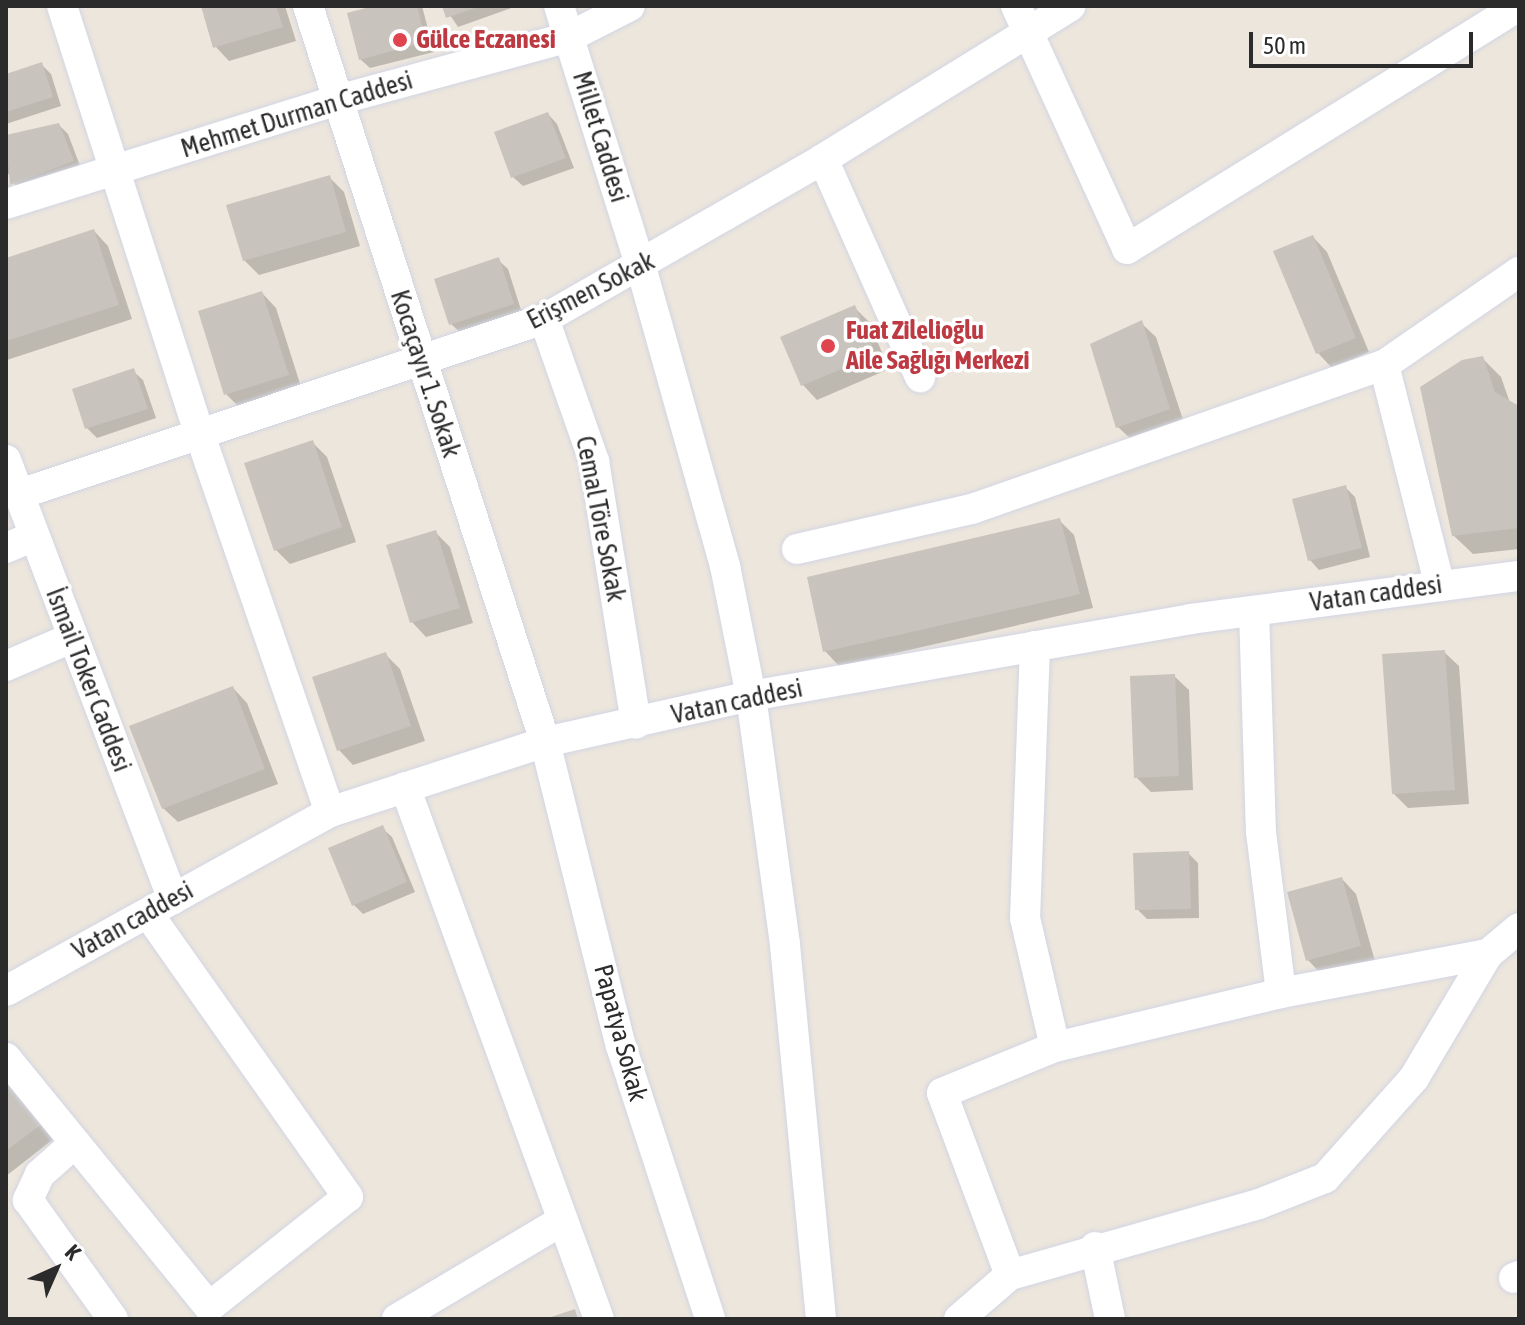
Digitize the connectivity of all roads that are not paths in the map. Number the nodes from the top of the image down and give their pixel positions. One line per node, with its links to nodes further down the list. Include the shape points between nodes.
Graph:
1 (62, 6): 12 (street)
2 (308, 6): 10 (street, Kocaçayır 1. Sokak)
3 (559, 6): 9 (street, Millet Caddesi)
4 (630, 6): 9 (street, Mehmet Durman Caddesi)
5 (1016, 6): 8 (street)
6 (1071, 6): 8 (street, Erişmen Sokak)
7 (1519, 6): 8 (street, via 1127,249)
8 (1029, 33): 11 (street, Erişmen Sokak)
9 (569, 37): 10 (street, Mehmet Durman Caddesi); 14 (street, Millet Caddesi)
10 (334, 101): 12 (street, Mehmet Durman Caddesi); 17 (street, Kocaçayır 1. Sokak)
11 (823, 159): 14 (street, Erişmen Sokak); 19 (street)
12 (116, 172): 13 (street, Mehmet Durman Caddesi); 20 (street)
13 (6, 204)
14 (641, 267): 16 (street, Erişmen Sokak); 32 (street, Millet Caddesi, via 725,566)
15 (1519, 272): 18 (street)
16 (544, 319): 17 (street, Erişmen Sokak); 33 (street, Cemal Töre Sokak, via 594,461)
17 (421, 359): 20 (street, Erişmen Sokak); 34 (street, Kocaçayır 1. Sokak)
18 (1384, 365): 25 (street, via 972,509); 27 (street)
19 (920, 377)
20 (200, 435): 22 (street, Erişmen Sokak); 36 (street)
21 (6, 460): 22 (street, İsmail Toker Caddesi)
22 (20, 494): 23 (street, İsmail Toker Caddesi)
23 (34, 536): 24 (street); 29 (street, İsmail Toker Caddesi)
24 (6, 548)
25 (797, 549)
26 (1519, 576): 27 (street, Vatan caddesi)
27 (1440, 586): 28 (street, Vatan caddesi)
28 (1254, 611): 30 (street, Vatan caddesi); 41 (street, via 1261,832)
29 (71, 638): 31 (street); 37 (street, İsmail Toker Caddesi)
30 (1035, 646): 32 (street, Vatan caddesi); 42 (street, via 1025,918)
31 (6, 666)
32 (751, 696): 33 (street, Vatan caddesi); 52 (street, Millet Caddesi, via 785,945)
33 (636, 724): 34 (street, Vatan caddesi)
34 (545, 742): 35 (street, Vatan caddesi); 51 (street, Papatya Sokak, via 621,1046)
35 (405, 787): 36 (street, Vatan caddesi); 45 (street)
36 (330, 812): 37 (street, Vatan caddesi)
37 (161, 906): 40 (street, Vatan caddesi); 44 (street, İsmail Toker Caddesi, via 348,1197 209,1307)
38 (1519, 928): 39 (street)
39 (1488, 954): 41 (street); 46 (street, via 1414,1078 1325,1178 1259,1204)
40 (6, 991)
41 (1281, 993): 42 (street)
42 (1055, 1047): 47 (street, via 942,1093)
43 (6, 1058): 44 (street)
44 (75, 1143): 48 (street, via 40,1174 28,1200)
45 (563, 1220): 49 (street); 50 (street)
46 (1095, 1247): 47 (street); 54 (street)
47 (1010, 1275): 53 (street)
48 (113, 1319)
49 (397, 1319)
50 (599, 1319)
51 (710, 1319)
52 (821, 1319)
53 (959, 1319)
54 (1110, 1319)

